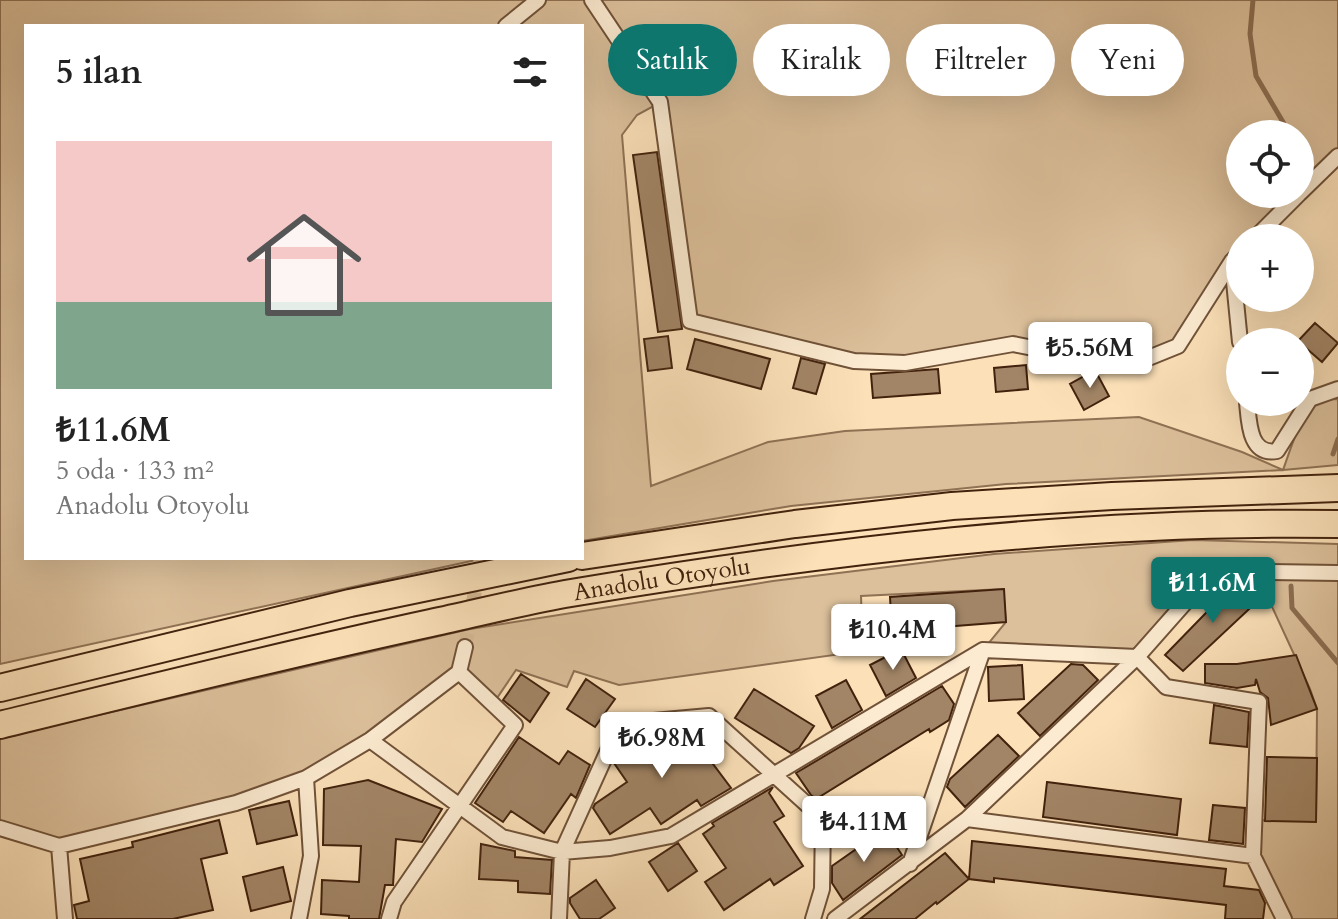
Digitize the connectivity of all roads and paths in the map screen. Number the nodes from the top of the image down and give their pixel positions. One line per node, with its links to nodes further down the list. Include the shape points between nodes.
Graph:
1 (538, 0): 3 (street)
2 (592, 0): 8 (street, via 660,102 690,321 854,361 905,363 1013,344 1136,363 1178,346)
3 (508, 24)
4 (1338, 156): 5 (street)
5 (1314, 180)
6 (1286, 208): 7 (street)
7 (1269, 224)
8 (1226, 272)
9 (1338, 389): 10 (street)
10 (1314, 398)
11 (1249, 416): 12 (street, via 1252,438 1272,452)
12 (1299, 416)
13 (1338, 488): 15 (highway, Anadolu Otoyolu, via 952,506)
14 (1338, 524): 23 (highway, Anadolu Otoyolu, via 1112,528 968,539 569,593)
15 (584, 556)
16 (558, 560): 22 (highway, Anadolu Otoyolu, via 350,603)
17 (1338, 573): 20 (street, via 1213,571)
18 (465, 647): 21 (street)
19 (983, 650): 20 (street); 25 (street); 33 (street)
20 (1137, 657): 28 (street); 32 (street, via 1166,687 1259,702)
21 (459, 672): 24 (street); 27 (street, via 515,725)
22 (0, 688)
23 (0, 725)
24 (370, 740): 26 (street); 27 (street)
25 (772, 774): 31 (street, via 671,836); 31 (street, via 709,716 620,724); 38 (street, via 823,819 822,889)
26 (306, 778): 30 (street, via 236,803); 35 (street, via 311,856)
27 (458, 806): 31 (street, via 502,837); 36 (street, via 394,902)
28 (967, 819): 32 (street); 33 (street)
29 (0, 828): 30 (street)
30 (59, 846): 34 (street)
31 (562, 852): 37 (street)
32 (1253, 856): 40 (street)
33 (910, 864): 39 (street)
34 (65, 919)
35 (299, 919)
36 (389, 919)
37 (559, 919)
38 (813, 919)
39 (835, 919)
40 (1284, 919)

